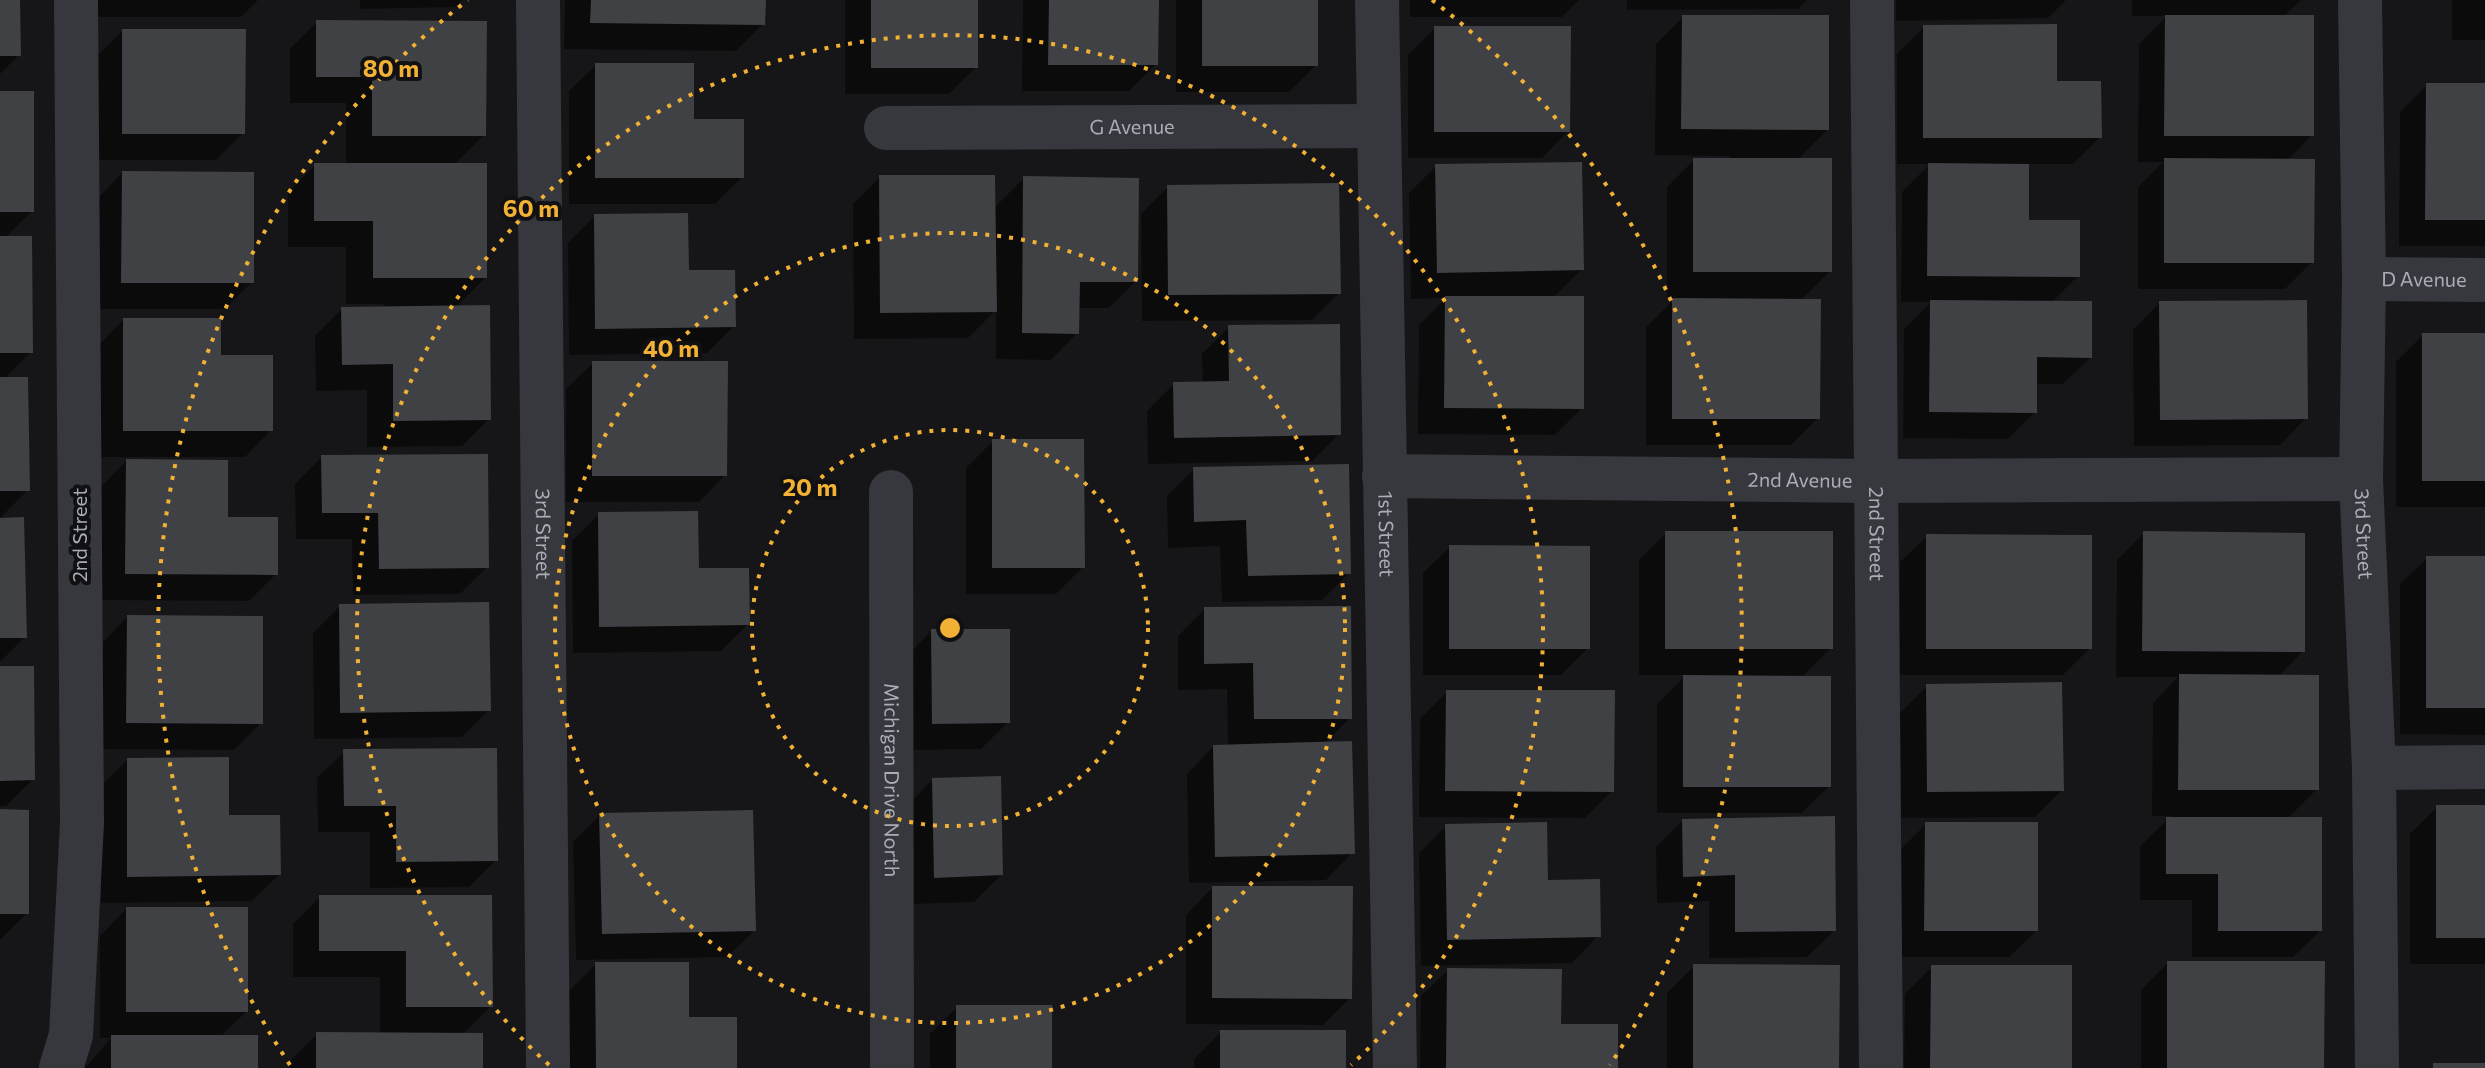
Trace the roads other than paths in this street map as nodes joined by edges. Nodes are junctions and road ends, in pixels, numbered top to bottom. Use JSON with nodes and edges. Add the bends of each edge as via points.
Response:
{"nodes":[{"id":1,"x":76,"y":0,"type":"edge"},
{"id":2,"x":538,"y":0,"type":"edge"},
{"id":3,"x":1377,"y":0,"type":"edge"},
{"id":4,"x":1872,"y":0,"type":"edge"},
{"id":5,"x":2360,"y":0,"type":"edge"},
{"id":6,"x":1379,"y":126,"type":"junction"},
{"id":7,"x":886,"y":128,"type":"dead end"},
{"id":8,"x":2364,"y":279,"type":"junction"},
{"id":9,"x":2485,"y":280,"type":"edge"},
{"id":10,"x":1384,"y":476,"type":"junction"},
{"id":11,"x":2361,"y":479,"type":"junction"},
{"id":12,"x":1878,"y":481,"type":"junction"},
{"id":13,"x":891,"y":492,"type":"dead end"},
{"id":14,"x":2485,"y":767,"type":"edge"},
{"id":15,"x":2374,"y":768,"type":"junction"},
{"id":16,"x":61,"y":1068,"type":"edge"},
{"id":17,"x":548,"y":1068,"type":"edge"},
{"id":18,"x":892,"y":1068,"type":"edge"},
{"id":19,"x":1395,"y":1068,"type":"edge"},
{"id":20,"x":1881,"y":1068,"type":"edge"},
{"id":21,"x":2377,"y":1068,"type":"edge"}],
"edges":[{"from":1,"to":16,"type":"street","name":"2nd Street","via":[[82,823],[71,1035]]},
{"from":2,"to":17,"type":"street","name":"3rd Street"},
{"from":3,"to":6,"type":"street","name":"1st Street"},
{"from":4,"to":12,"type":"street","name":"2nd Street"},
{"from":5,"to":8,"type":"street","name":"3rd Street"},
{"from":6,"to":7,"type":"street","name":"G Avenue"},
{"from":6,"to":10,"type":"street","name":"1st Street"},
{"from":8,"to":9,"type":"street","name":"D Avenue"},
{"from":8,"to":11,"type":"street","name":"3rd Street"},
{"from":10,"to":12,"type":"street","name":"2nd Avenue"},
{"from":10,"to":19,"type":"street","name":"1st Street"},
{"from":11,"to":12,"type":"street","name":"2nd Avenue"},
{"from":11,"to":15,"type":"street","name":"3rd Street"},
{"from":12,"to":20,"type":"street","name":"2nd Street"},
{"from":13,"to":18,"type":"street","name":"Michigan Drive North"},
{"from":14,"to":15,"type":"street"},
{"from":15,"to":21,"type":"street","name":"3rd Street"}]}
